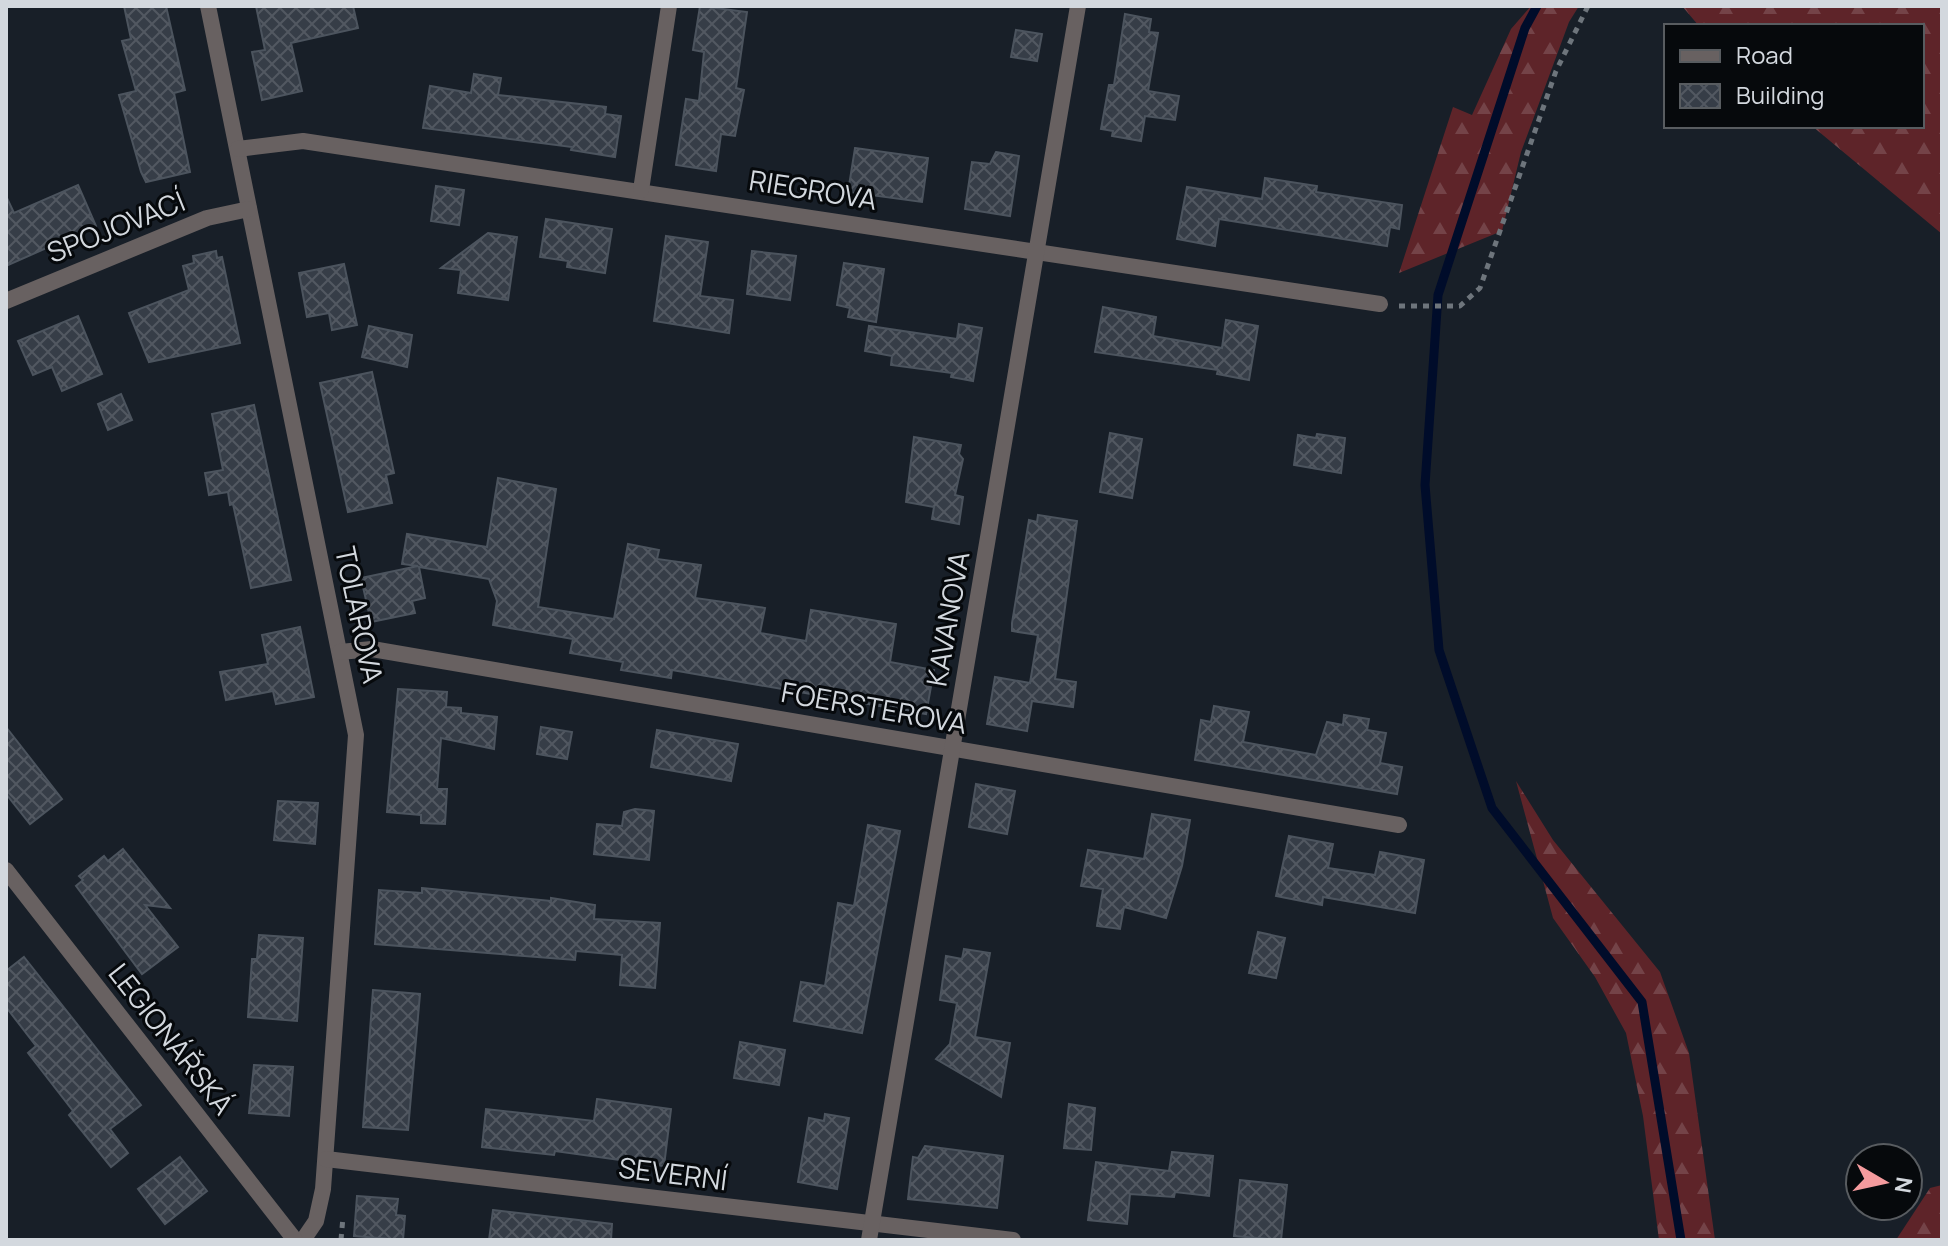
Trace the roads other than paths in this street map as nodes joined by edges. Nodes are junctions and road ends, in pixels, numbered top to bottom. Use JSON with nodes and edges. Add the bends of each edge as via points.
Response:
{"nodes":[{"id":1,"x":208,"y":6,"type":"edge"},
{"id":2,"x":669,"y":6,"type":"edge"},
{"id":3,"x":1078,"y":6,"type":"edge"},
{"id":4,"x":238,"y":149,"type":"junction"},
{"id":5,"x":641,"y":190,"type":"junction"},
{"id":6,"x":249,"y":209,"type":"junction"},
{"id":7,"x":1036,"y":251,"type":"junction"},
{"id":8,"x":6,"y":301,"type":"edge"},
{"id":9,"x":1380,"y":304,"type":"dead end"},
{"id":10,"x":340,"y":652,"type":"junction"},
{"id":11,"x":952,"y":748,"type":"junction"},
{"id":12,"x":1399,"y":825,"type":"dead end"},
{"id":13,"x":6,"y":870,"type":"edge"},
{"id":14,"x":326,"y":1159,"type":"junction"},
{"id":15,"x":870,"y":1232,"type":"edge"},
{"id":16,"x":295,"y":1240,"type":"edge"},
{"id":17,"x":303,"y":1240,"type":"edge"},
{"id":18,"x":1013,"y":1240,"type":"edge"}],
"edges":[{"from":1,"to":4,"type":"street","name":"TOLAROVA"},
{"from":2,"to":5,"type":"street"},
{"from":3,"to":7,"type":"street","name":"KAVANOVA"},
{"from":4,"to":5,"type":"street","name":"RIEGROVA","via":[[303,141]]},
{"from":4,"to":6,"type":"street","name":"TOLAROVA"},
{"from":5,"to":7,"type":"street","name":"RIEGROVA"},
{"from":6,"to":8,"type":"street","name":"SPOJOVACÍ","via":[[207,218]]},
{"from":6,"to":10,"type":"street","name":"TOLAROVA"},
{"from":7,"to":9,"type":"street","name":"RIEGROVA"},
{"from":7,"to":11,"type":"street","name":"KAVANOVA"},
{"from":10,"to":11,"type":"street","name":"FOERSTEROVA","via":[[372,649]]},
{"from":10,"to":14,"type":"street","name":"TOLAROVA","via":[[357,747]]},
{"from":11,"to":12,"type":"street","name":"FOERSTEROVA"},
{"from":11,"to":15,"type":"street","name":"KAVANOVA"},
{"from":13,"to":16,"type":"street","name":"LEGIONÁŘSKÁ"},
{"from":14,"to":15,"type":"street","name":"SEVERNÍ"},
{"from":14,"to":17,"type":"street","name":"TOLAROVA","via":[[316,1221]]},
{"from":15,"to":18,"type":"street","name":"SEVERNÍ"}]}
